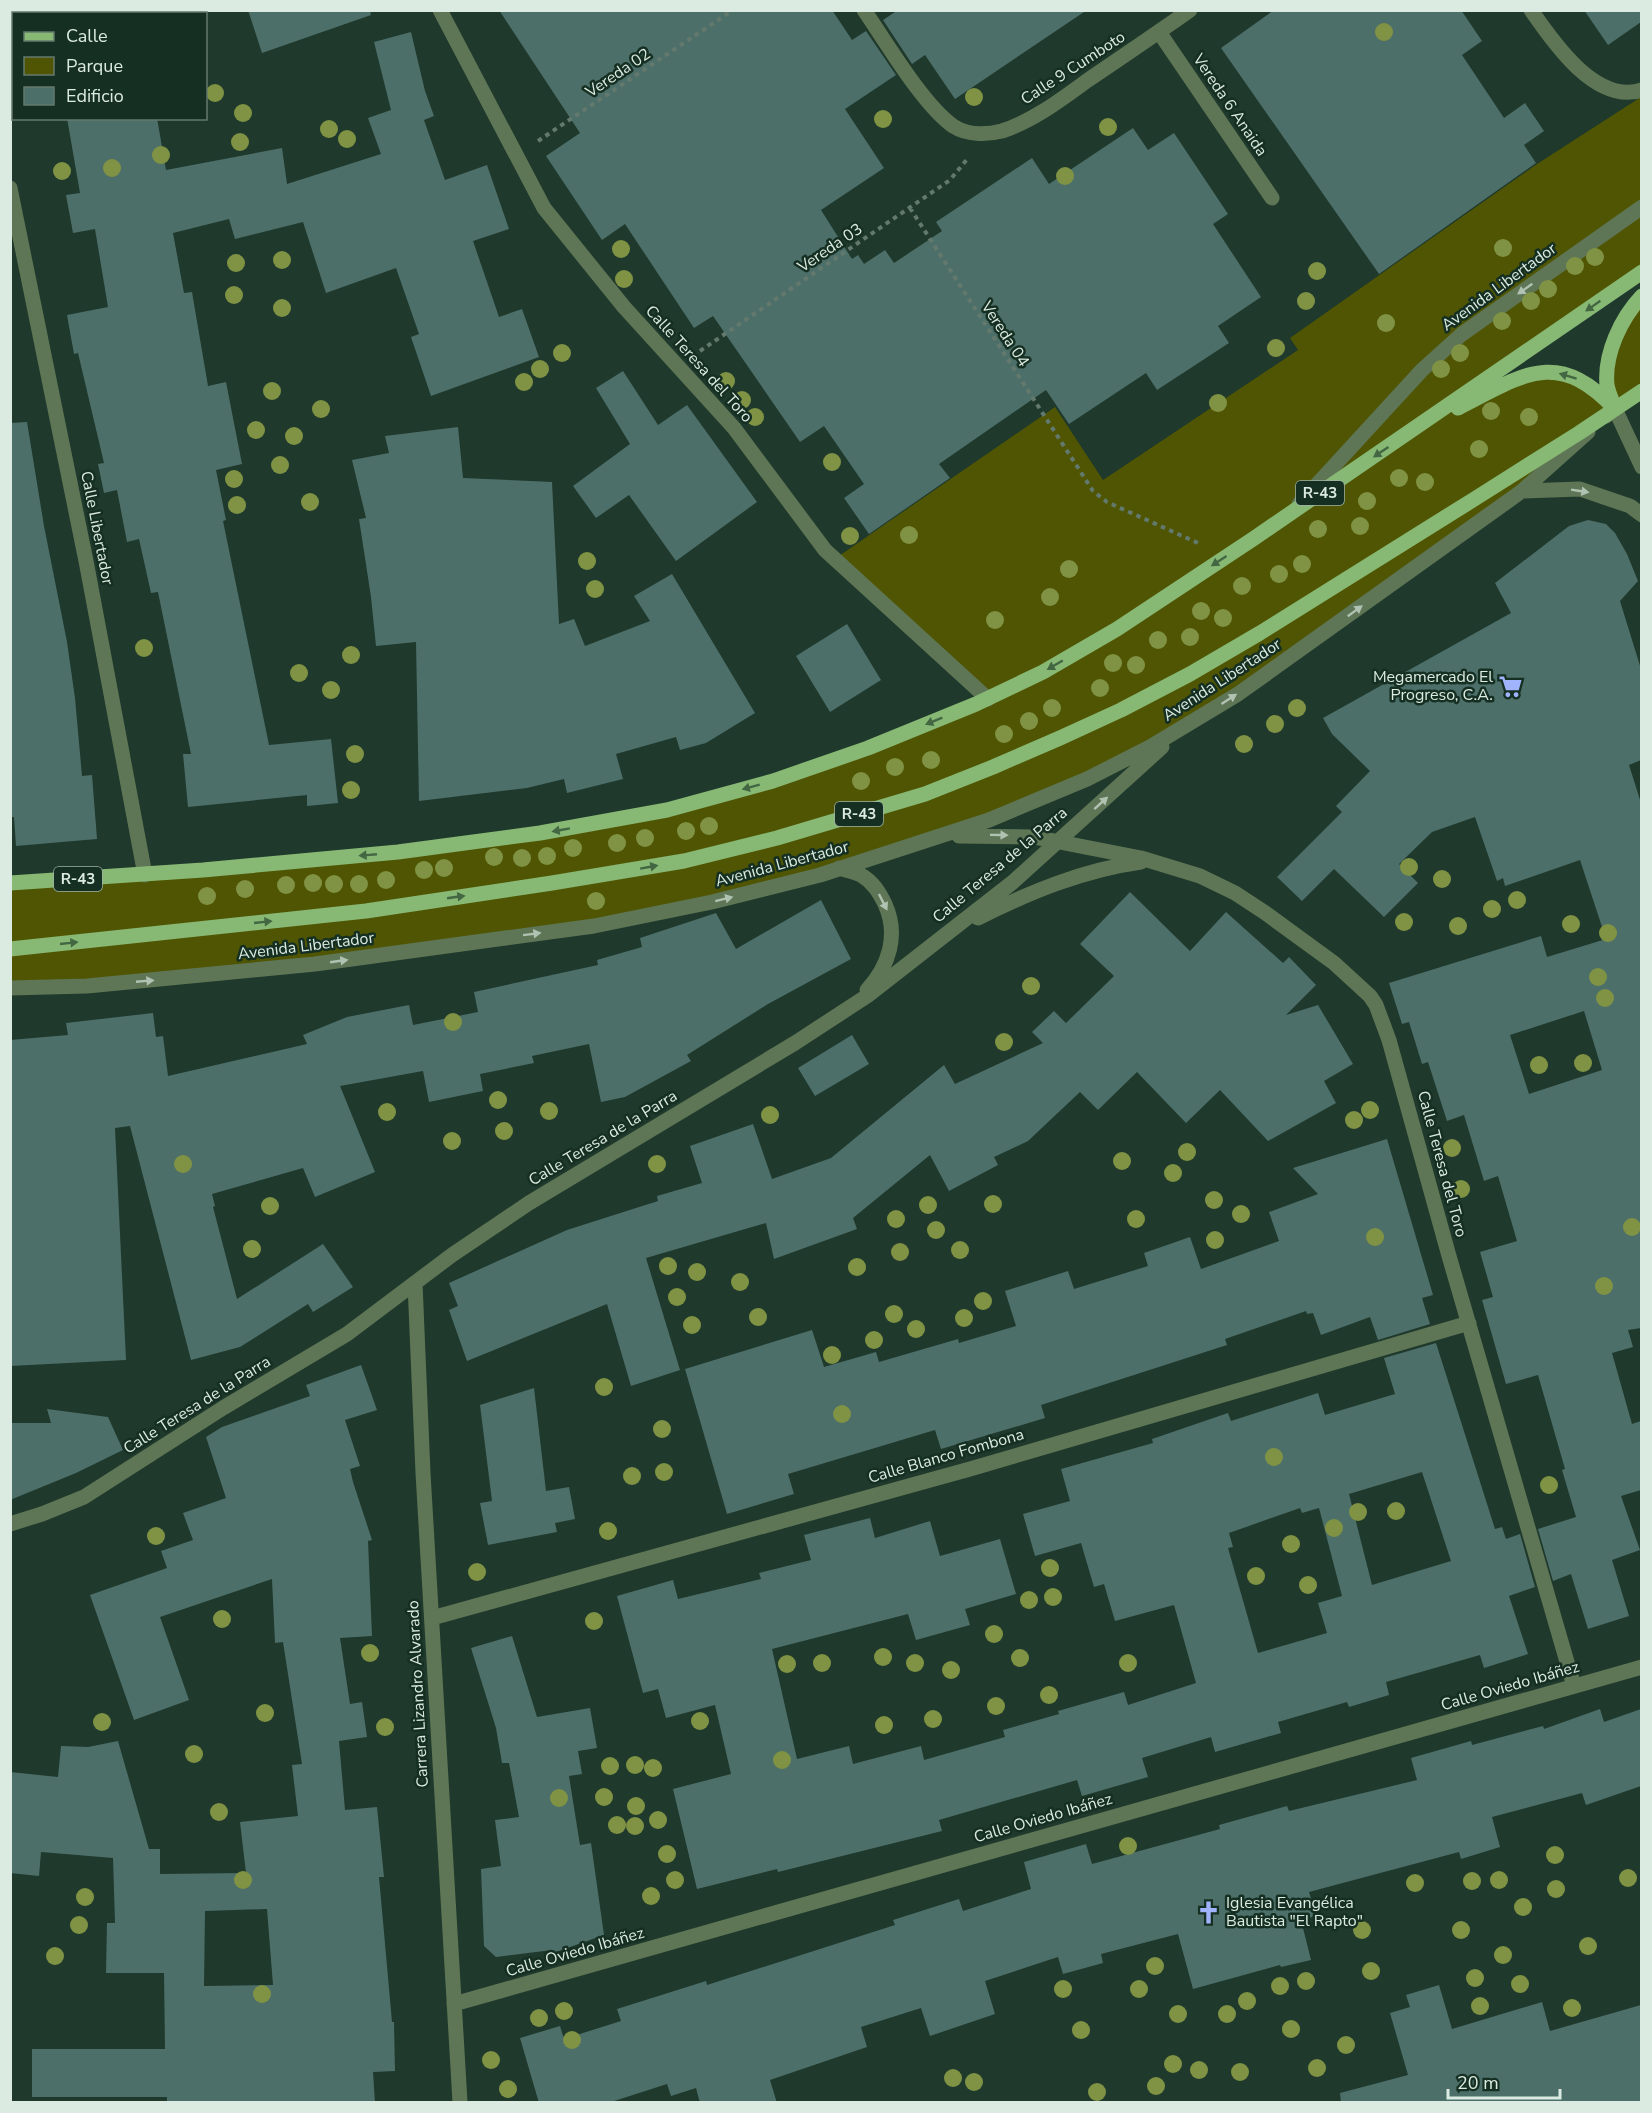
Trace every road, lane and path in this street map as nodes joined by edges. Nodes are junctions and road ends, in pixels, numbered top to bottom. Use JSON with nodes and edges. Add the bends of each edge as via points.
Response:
{"nodes":[{"id":1,"x":440,"y":10,"type":"edge"},
{"id":2,"x":733,"y":10,"type":"edge"},
{"id":3,"x":864,"y":10,"type":"edge"},
{"id":4,"x":1190,"y":10,"type":"edge"},
{"id":5,"x":1531,"y":10,"type":"edge"},
{"id":6,"x":1158,"y":32,"type":"junction"},
{"id":7,"x":1641,"y":90,"type":"edge"},
{"id":8,"x":974,"y":133,"type":"junction"},
{"id":9,"x":517,"y":155,"type":"junction"},
{"id":10,"x":10,"y":188,"type":"edge"},
{"id":11,"x":1272,"y":198,"type":"dead end"},
{"id":12,"x":1641,"y":207,"type":"edge"},
{"id":13,"x":910,"y":208,"type":"junction"},
{"id":14,"x":1641,"y":272,"type":"edge"},
{"id":15,"x":1641,"y":296,"type":"edge"},
{"id":16,"x":677,"y":367,"type":"junction"},
{"id":17,"x":1641,"y":391,"type":"edge"},
{"id":18,"x":1615,"y":409,"type":"junction"},
{"id":19,"x":1404,"y":436,"type":"junction"},
{"id":20,"x":1641,"y":467,"type":"edge"},
{"id":21,"x":1522,"y":490,"type":"junction"},
{"id":22,"x":1290,"y":514,"type":"junction"},
{"id":23,"x":1641,"y":515,"type":"edge"},
{"id":24,"x":1227,"y":556,"type":"junction"},
{"id":25,"x":988,"y":699,"type":"junction"},
{"id":26,"x":1180,"y":731,"type":"junction"},
{"id":27,"x":941,"y":837,"type":"junction"},
{"id":28,"x":1057,"y":842,"type":"junction"},
{"id":29,"x":1151,"y":861,"type":"junction"},
{"id":30,"x":839,"y":868,"type":"junction"},
{"id":31,"x":145,"y":875,"type":"junction"},
{"id":32,"x":10,"y":883,"type":"edge"},
{"id":33,"x":946,"y":935,"type":"junction"},
{"id":34,"x":10,"y":949,"type":"edge"},
{"id":35,"x":10,"y":988,"type":"edge"},
{"id":36,"x":855,"y":1004,"type":"junction"},
{"id":37,"x":415,"y":1283,"type":"junction"},
{"id":38,"x":1469,"y":1323,"type":"junction"},
{"id":39,"x":10,"y":1524,"type":"edge"},
{"id":40,"x":432,"y":1618,"type":"junction"},
{"id":41,"x":1641,"y":1667,"type":"edge"},
{"id":42,"x":1574,"y":1686,"type":"junction"},
{"id":43,"x":454,"y":2004,"type":"junction"},
{"id":44,"x":460,"y":2103,"type":"edge"}],
"edges":[{"from":1,"to":9,"type":"street","name":"Calle Teresa del Toro"},
{"from":2,"to":9,"type":"path","name":"Vereda 02"},
{"from":3,"to":8,"type":"street","via":[[932,104],[953,126]]},
{"from":4,"to":6,"type":"street","name":"Calle 9 Cumboto"},
{"from":5,"to":7,"type":"street","via":[[1579,70],[1616,91]]},
{"from":6,"to":8,"type":"street","name":"Calle 9 Cumboto","via":[[1021,123],[1001,131]]},
{"from":6,"to":11,"type":"street","name":"Vereda 6 Anaida"},
{"from":8,"to":13,"type":"path","name":"Vereda 03","via":[[964,165],[950,180]]},
{"from":9,"to":16,"type":"street","name":"Calle Teresa del Toro","via":[[544,208]]},
{"from":10,"to":31,"type":"street","name":"Calle Libertador"},
{"from":12,"to":22,"type":"street","name":"Avenida Libertador","one_way":true,"via":[[1462,334],[1422,370]]},
{"from":13,"to":16,"type":"path","name":"Vereda 03"},
{"from":13,"to":24,"type":"path","name":"Vereda 04","via":[[1093,491],[1107,502]]},
{"from":14,"to":19,"type":"main road","name":"Avenida Libertador","number":"R-43","one_way":true},
{"from":15,"to":18,"type":"main road","via":[[1617,335],[1609,363],[1607,386]]},
{"from":16,"to":25,"type":"street","name":"Calle Teresa del Toro","via":[[734,428],[825,550]]},
{"from":17,"to":18,"type":"main road","name":"Avenida Libertador","number":"R-43"},
{"from":18,"to":19,"type":"main road","number":"R-43","one_way":true,"via":[[1583,381],[1564,373],[1541,372],[1502,386]]},
{"from":18,"to":20,"type":"street"},
{"from":18,"to":21,"type":"street","name":"Avenida Libertador","number":"R-43"},
{"from":34,"to":18,"type":"main road","name":"Avenida Libertador","number":"R-43","one_way":true,"via":[[366,911],[673,863],[777,838],[925,794],[1060,738],[1190,674]]},
{"from":19,"to":22,"type":"main road","name":"Avenida Libertador","number":"R-43","one_way":true},
{"from":21,"to":23,"type":"street","one_way":true,"via":[[1580,489],[1630,506]]},
{"from":26,"to":21,"type":"street","name":"Avenida Libertador","number":"R-43","one_way":true,"via":[[1308,645]]},
{"from":22,"to":24,"type":"main road","name":"Avenida Libertador","number":"R-43"},
{"from":24,"to":25,"type":"main road","name":"Avenida Libertador","number":"R-43","one_way":true,"via":[[1117,628]]},
{"from":25,"to":31,"type":"main road","name":"Avenida Libertador","number":"R-43","one_way":true,"via":[[773,782],[667,810],[540,834],[398,852]]},
{"from":26,"to":27,"type":"street","name":"Avenida Libertador","number":"R-43","via":[[1087,779]]},
{"from":28,"to":26,"type":"street","name":"Calle Teresa de la Parra","number":"R-43","one_way":true},
{"from":27,"to":28,"type":"street","name":"Calle Teresa del Toro","one_way":true,"via":[[1008,835]]},
{"from":27,"to":30,"type":"street","name":"Avenida Libertador","number":"R-43"},
{"from":28,"to":29,"type":"street","name":"Calle Teresa del Toro"},
{"from":28,"to":33,"type":"street","name":"Calle Teresa de la Parra"},
{"from":29,"to":33,"type":"street","via":[[1072,877]]},
{"from":29,"to":38,"type":"street","name":"Calle Teresa del Toro","via":[[1200,876],[1235,893],[1334,963],[1370,996],[1389,1041]]},
{"from":35,"to":30,"type":"street","name":"Avenida Libertador","number":"R-43","one_way":true,"via":[[87,986],[304,966],[594,926],[712,902]]},
{"from":30,"to":36,"type":"street","one_way":true,"via":[[860,874],[872,883],[890,915],[890,953],[871,987]]},
{"from":31,"to":32,"type":"main road","name":"Avenida Libertador","number":"R-43"},
{"from":33,"to":36,"type":"street","name":"Calle Teresa de la Parra"},
{"from":36,"to":37,"type":"street","name":"Calle Teresa de la Parra","via":[[529,1203]]},
{"from":37,"to":39,"type":"street","name":"Calle Teresa de la Parra","via":[[347,1334],[84,1497]]},
{"from":37,"to":40,"type":"street","name":"Carrera Lizandro Alvarado"},
{"from":38,"to":40,"type":"street","name":"Calle Blanco Fombona","via":[[970,1469]]},
{"from":38,"to":42,"type":"street","name":"Calle Teresa del Toro"},
{"from":40,"to":43,"type":"street","name":"Carrera Lizandro Alvarado"},
{"from":41,"to":42,"type":"street","name":"Calle Oviedo Ibáñez"},
{"from":42,"to":43,"type":"street","name":"Calle Oviedo Ibáñez"},
{"from":43,"to":44,"type":"street","name":"Carrera Lizandro Alvarado"}]}
